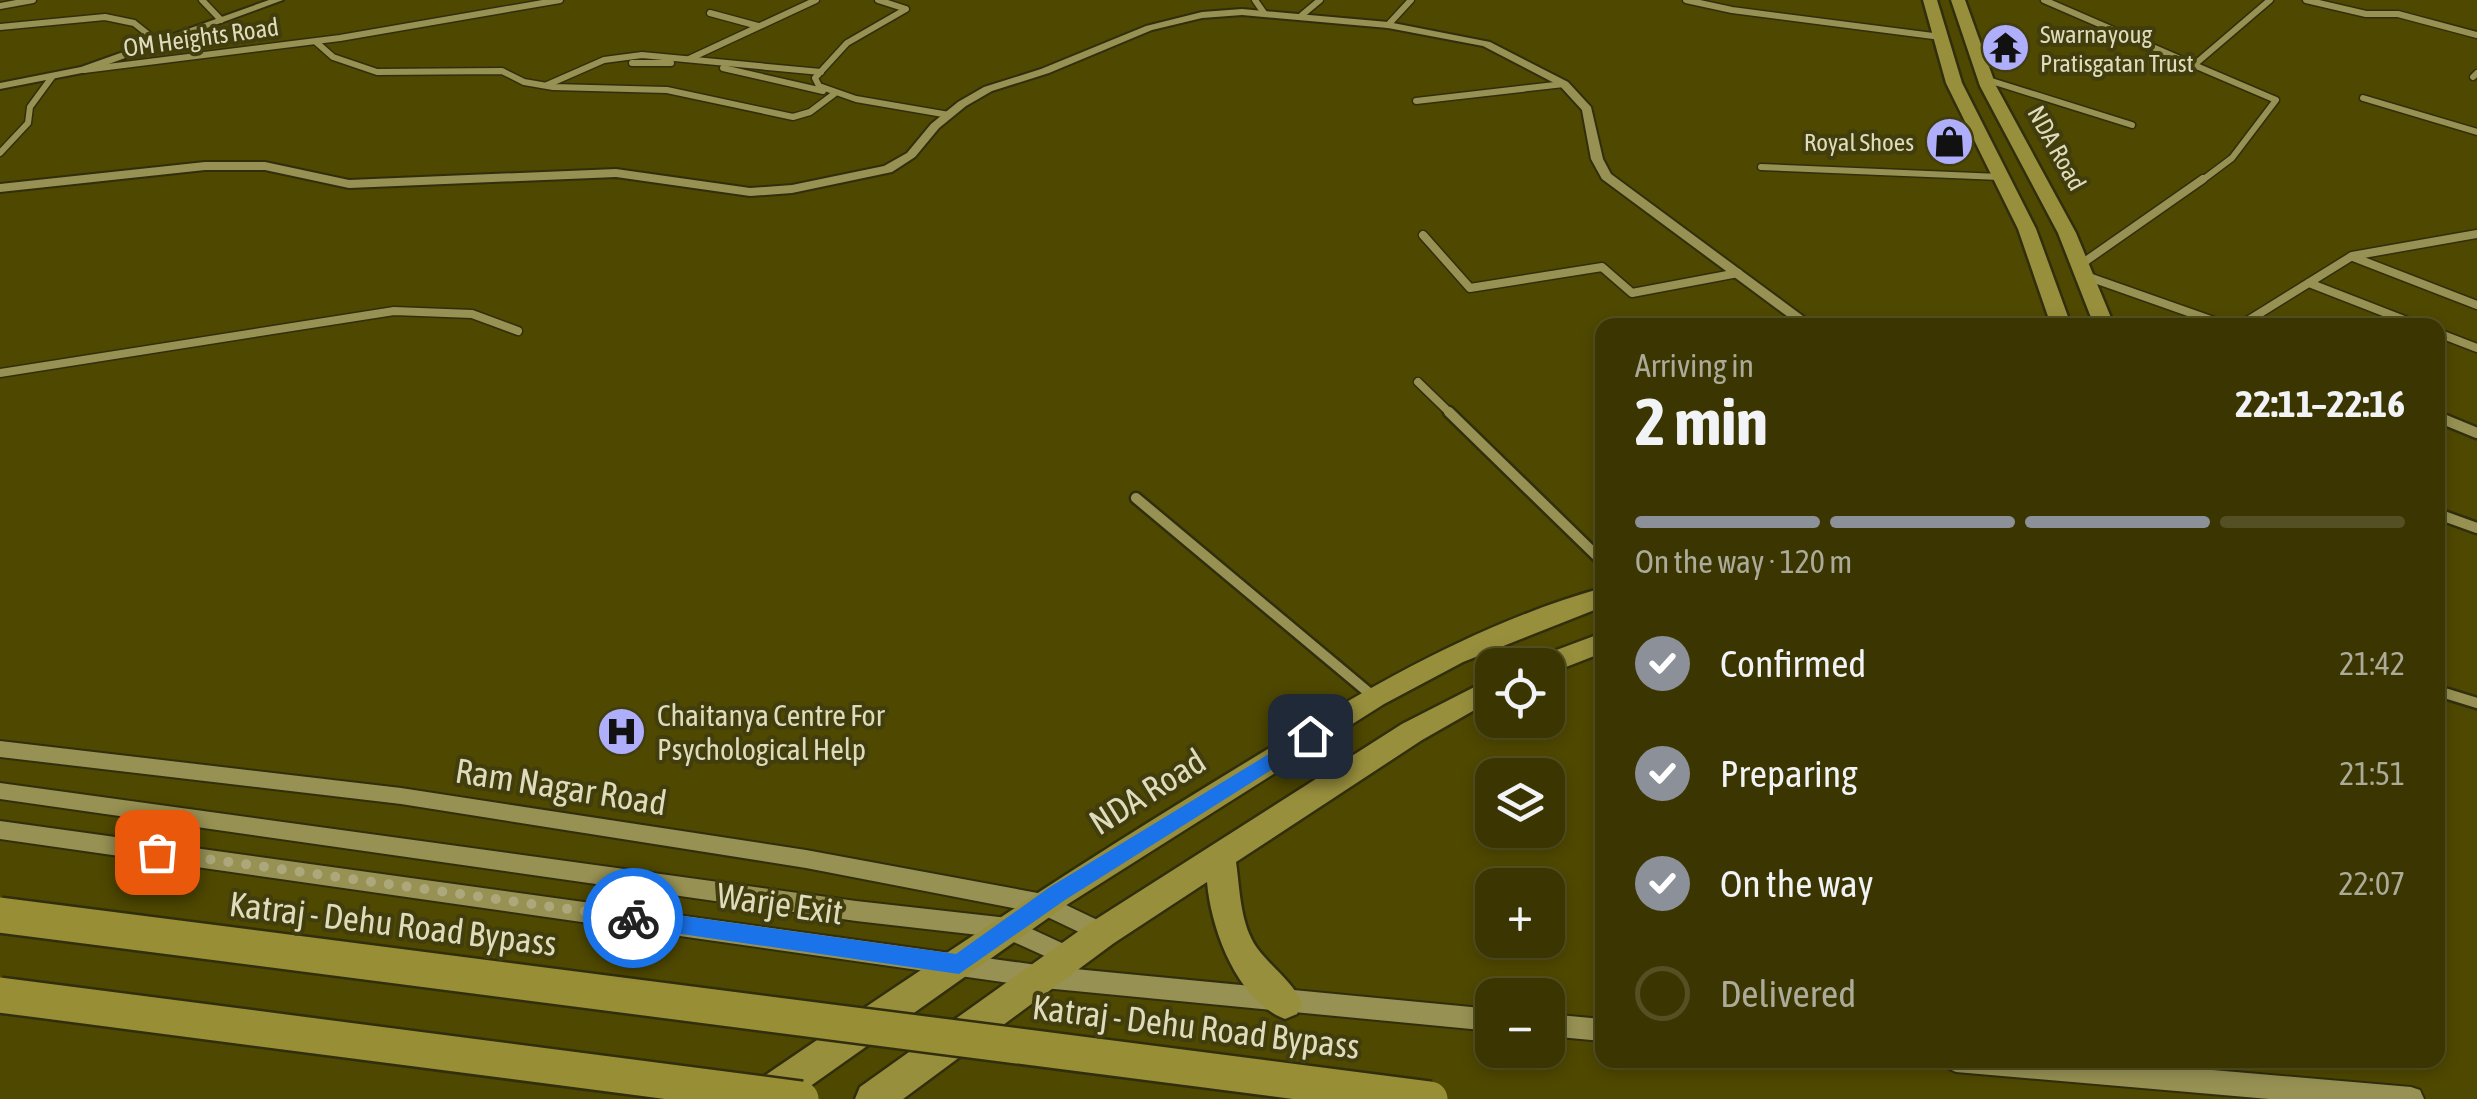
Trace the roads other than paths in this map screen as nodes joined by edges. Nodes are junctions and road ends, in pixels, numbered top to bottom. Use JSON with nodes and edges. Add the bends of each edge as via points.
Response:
{"nodes":[{"id":1,"x":27,"y":0,"type":"edge"},
{"id":2,"x":202,"y":0,"type":"edge"},
{"id":3,"x":278,"y":0,"type":"edge"},
{"id":4,"x":560,"y":0,"type":"edge"},
{"id":5,"x":816,"y":0,"type":"edge"},
{"id":6,"x":878,"y":0,"type":"edge"},
{"id":7,"x":1255,"y":0,"type":"edge"},
{"id":8,"x":1320,"y":0,"type":"edge"},
{"id":9,"x":1411,"y":0,"type":"edge"},
{"id":10,"x":1686,"y":0,"type":"edge"},
{"id":11,"x":1930,"y":0,"type":"edge"},
{"id":12,"x":1958,"y":0,"type":"edge"},
{"id":13,"x":2044,"y":0,"type":"edge"},
{"id":14,"x":2270,"y":0,"type":"edge"},
{"id":15,"x":2306,"y":0,"type":"edge"},
{"id":16,"x":0,"y":6,"type":"edge"},
{"id":17,"x":710,"y":13,"type":"dead end"},
{"id":18,"x":1264,"y":13,"type":"junction"},
{"id":19,"x":1302,"y":14,"type":"junction"},
{"id":20,"x":221,"y":20,"type":"junction"},
{"id":21,"x":1388,"y":25,"type":"junction"},
{"id":22,"x":0,"y":27,"type":"edge"},
{"id":23,"x":759,"y":27,"type":"junction"},
{"id":24,"x":2477,"y":34,"type":"edge"},
{"id":25,"x":1941,"y":37,"type":"junction"},
{"id":26,"x":316,"y":42,"type":"junction"},
{"id":27,"x":159,"y":43,"type":"junction"},
{"id":28,"x":688,"y":60,"type":"junction"},
{"id":29,"x":632,"y":64,"type":"dead end"},
{"id":30,"x":2194,"y":64,"type":"junction"},
{"id":31,"x":83,"y":70,"type":"junction"},
{"id":32,"x":820,"y":72,"type":"junction"},
{"id":33,"x":52,"y":77,"type":"junction"},
{"id":34,"x":1985,"y":79,"type":"junction"},
{"id":35,"x":1564,"y":84,"type":"junction"},
{"id":36,"x":0,"y":86,"type":"edge"},
{"id":37,"x":546,"y":86,"type":"junction"},
{"id":38,"x":834,"y":94,"type":"junction"},
{"id":39,"x":2363,"y":98,"type":"dead end"},
{"id":40,"x":1416,"y":102,"type":"dead end"},
{"id":41,"x":949,"y":115,"type":"junction"},
{"id":42,"x":2132,"y":125,"type":"dead end"},
{"id":43,"x":2477,"y":132,"type":"edge"},
{"id":44,"x":0,"y":153,"type":"edge"},
{"id":45,"x":1760,"y":168,"type":"dead end"},
{"id":46,"x":2000,"y":177,"type":"junction"},
{"id":47,"x":0,"y":188,"type":"edge"},
{"id":48,"x":2477,"y":234,"type":"edge"},
{"id":49,"x":1422,"y":235,"type":"dead end"},
{"id":50,"x":2352,"y":256,"type":"junction"},
{"id":51,"x":2040,"y":267,"type":"junction"},
{"id":52,"x":2082,"y":270,"type":"junction"},
{"id":53,"x":1738,"y":273,"type":"junction"},
{"id":54,"x":2308,"y":283,"type":"junction"},
{"id":55,"x":2477,"y":305,"type":"edge"},
{"id":56,"x":1799,"y":318,"type":"edge"},
{"id":57,"x":2058,"y":318,"type":"edge"},
{"id":58,"x":2101,"y":318,"type":"edge"},
{"id":59,"x":2206,"y":318,"type":"edge"},
{"id":60,"x":2252,"y":318,"type":"edge"},
{"id":61,"x":2399,"y":318,"type":"edge"},
{"id":62,"x":518,"y":331,"type":"dead end"},
{"id":63,"x":2445,"y":336,"type":"edge"},
{"id":64,"x":2477,"y":348,"type":"edge"},
{"id":65,"x":0,"y":374,"type":"edge"},
{"id":66,"x":1418,"y":382,"type":"dead end"},
{"id":67,"x":2445,"y":419,"type":"edge"},
{"id":68,"x":2477,"y":433,"type":"edge"},
{"id":69,"x":1136,"y":498,"type":"dead end"},
{"id":70,"x":2445,"y":514,"type":"edge"},
{"id":71,"x":2477,"y":528,"type":"edge"},
{"id":72,"x":1595,"y":555,"type":"edge"},
{"id":73,"x":1595,"y":600,"type":"edge"},
{"id":74,"x":1595,"y":646,"type":"edge"},
{"id":75,"x":1565,"y":658,"type":"edge"},
{"id":76,"x":2445,"y":693,"type":"edge"},
{"id":77,"x":1374,"y":697,"type":"junction"},
{"id":78,"x":1475,"y":697,"type":"edge"},
{"id":79,"x":2477,"y":703,"type":"edge"},
{"id":80,"x":0,"y":749,"type":"edge"},
{"id":81,"x":0,"y":791,"type":"edge"},
{"id":82,"x":0,"y":830,"type":"edge"},
{"id":83,"x":1220,"y":857,"type":"junction"},
{"id":84,"x":1043,"y":904,"type":"junction"},
{"id":85,"x":0,"y":915,"type":"edge"},
{"id":86,"x":1008,"y":928,"type":"junction"},
{"id":87,"x":1102,"y":933,"type":"junction"},
{"id":88,"x":959,"y":964,"type":"junction"},
{"id":89,"x":1057,"y":967,"type":"junction"},
{"id":90,"x":0,"y":996,"type":"edge"},
{"id":91,"x":1285,"y":1003,"type":"junction"},
{"id":92,"x":1475,"y":1019,"type":"edge"},
{"id":93,"x":1565,"y":1027,"type":"edge"},
{"id":94,"x":1595,"y":1029,"type":"edge"},
{"id":95,"x":2049,"y":1068,"type":"edge"},
{"id":96,"x":761,"y":1099,"type":"edge"},
{"id":97,"x":801,"y":1099,"type":"edge"},
{"id":98,"x":873,"y":1099,"type":"edge"},
{"id":99,"x":1430,"y":1099,"type":"edge"},
{"id":100,"x":2411,"y":1099,"type":"edge"}],
"edges":[{"from":1,"to":16,"type":"street"},
{"from":2,"to":20,"type":"street"},
{"from":3,"to":20,"type":"street"},
{"from":4,"to":26,"type":"street","name":"OM Heights Road"},
{"from":5,"to":23,"type":"street"},
{"from":6,"to":32,"type":"street","via":[[906,9],[847,43]]},
{"from":7,"to":18,"type":"street"},
{"from":8,"to":19,"type":"street"},
{"from":9,"to":21,"type":"street"},
{"from":10,"to":25,"type":"street"},
{"from":11,"to":25,"type":"main road"},
{"from":12,"to":34,"type":"main road","name":"NDA Road"},
{"from":13,"to":30,"type":"street"},
{"from":14,"to":30,"type":"street"},
{"from":15,"to":24,"type":"street"},
{"from":17,"to":23,"type":"street"},
{"from":18,"to":19,"type":"street"},
{"from":18,"to":41,"type":"street","via":[[1202,15],[1149,28],[988,89]]},
{"from":19,"to":21,"type":"street"},
{"from":20,"to":27,"type":"street"},
{"from":21,"to":35,"type":"street","via":[[1486,44]]},
{"from":22,"to":27,"type":"street","via":[[113,20],[135,24]]},
{"from":23,"to":28,"type":"street"},
{"from":25,"to":46,"type":"main road","via":[[1954,83]]},
{"from":26,"to":31,"type":"street","name":"OM Heights Road"},
{"from":26,"to":37,"type":"street","via":[[333,57],[377,72],[502,71]]},
{"from":27,"to":31,"type":"street"},
{"from":28,"to":32,"type":"street"},
{"from":28,"to":37,"type":"street","via":[[621,56]]},
{"from":29,"to":38,"type":"street","via":[[701,63]]},
{"from":30,"to":52,"type":"street","via":[[2276,100],[2232,158]]},
{"from":31,"to":33,"type":"street"},
{"from":32,"to":38,"type":"street","via":[[819,86]]},
{"from":33,"to":36,"type":"street"},
{"from":33,"to":44,"type":"street","via":[[30,107],[28,122]]},
{"from":34,"to":42,"type":"street"},
{"from":34,"to":52,"type":"main road","name":"NDA Road"},
{"from":35,"to":40,"type":"street"},
{"from":35,"to":53,"type":"street","via":[[1587,109],[1606,176]]},
{"from":37,"to":38,"type":"street","via":[[668,90],[793,117]]},
{"from":38,"to":41,"type":"street"},
{"from":39,"to":43,"type":"street"},
{"from":41,"to":47,"type":"street","via":[[888,169],[750,192],[616,173],[349,184],[264,166],[153,169]]},
{"from":45,"to":46,"type":"street"},
{"from":46,"to":51,"type":"main road"},
{"from":48,"to":50,"type":"street"},
{"from":49,"to":53,"type":"street","via":[[1470,288],[1602,267],[1632,293]]},
{"from":50,"to":54,"type":"street"},
{"from":50,"to":55,"type":"street"},
{"from":51,"to":52,"type":"main road"},
{"from":51,"to":57,"type":"main road"},
{"from":52,"to":58,"type":"main road","name":"NDA Road"},
{"from":52,"to":59,"type":"street"},
{"from":53,"to":56,"type":"street"},
{"from":54,"to":60,"type":"street"},
{"from":54,"to":61,"type":"street"},
{"from":62,"to":65,"type":"street","via":[[479,315],[364,313]]},
{"from":63,"to":64,"type":"street"},
{"from":66,"to":72,"type":"street"},
{"from":67,"to":68,"type":"street"},
{"from":69,"to":77,"type":"street"},
{"from":70,"to":71,"type":"street"},
{"from":73,"to":77,"type":"main road","name":"NDA Road","via":[[1453,655]]},
{"from":74,"to":75,"type":"main road"},
{"from":76,"to":79,"type":"street"},
{"from":77,"to":84,"type":"main road","name":"NDA Road"},
{"from":78,"to":83,"type":"main road"},
{"from":80,"to":84,"type":"street","name":"Ram Nagar Road","via":[[420,799]]},
{"from":81,"to":86,"type":"street"},
{"from":82,"to":88,"type":"street","name":"Warje Exit"},
{"from":83,"to":87,"type":"main road"},
{"from":83,"to":91,"type":"main road","via":[[1226,912],[1241,954]]},
{"from":84,"to":86,"type":"main road","name":"NDA Road"},
{"from":84,"to":87,"type":"street","name":"Ram Nagar Road"},
{"from":85,"to":99,"type":"highway","name":"Katraj - Dehu Road Bypass","bridge":true},
{"from":86,"to":88,"type":"main road","name":"NDA Road"},
{"from":86,"to":89,"type":"street"},
{"from":87,"to":89,"type":"main road"},
{"from":88,"to":89,"type":"street","name":"Warje Exit"},
{"from":88,"to":96,"type":"main road","name":"NDA Road"},
{"from":89,"to":91,"type":"street","name":"Warje Exit"},
{"from":89,"to":98,"type":"main road"},
{"from":90,"to":97,"type":"highway","bridge":true},
{"from":91,"to":92,"type":"street","name":"Warje Exit"},
{"from":93,"to":94,"type":"street"},
{"from":95,"to":100,"type":"street"}]}
